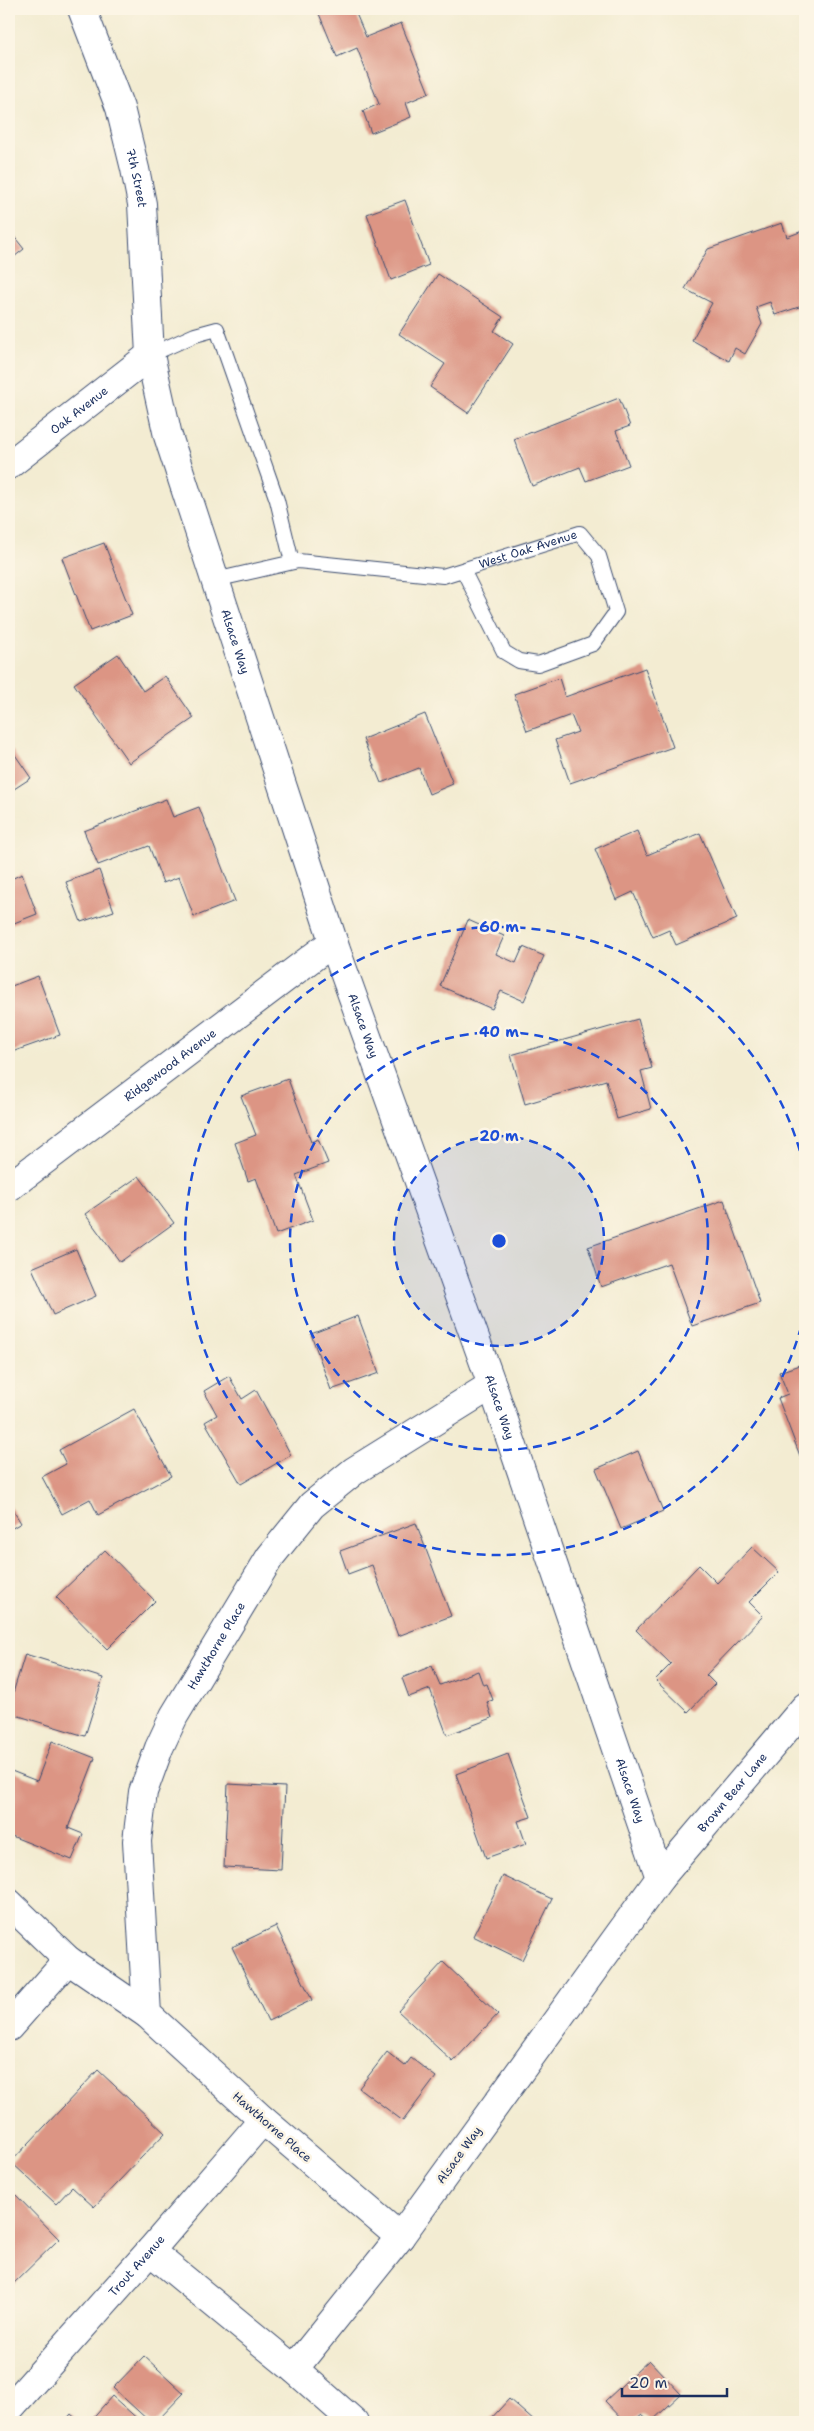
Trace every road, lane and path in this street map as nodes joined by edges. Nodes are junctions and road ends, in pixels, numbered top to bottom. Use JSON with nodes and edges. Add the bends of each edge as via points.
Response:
{"nodes":[{"id":1,"x":82,"y":9,"type":"edge"},
{"id":2,"x":150,"y":355,"type":"junction"},
{"id":3,"x":9,"y":465,"type":"edge"},
{"id":4,"x":292,"y":562,"type":"junction"},
{"id":5,"x":463,"y":570,"type":"junction"},
{"id":6,"x":215,"y":580,"type":"junction"},
{"id":7,"x":333,"y":942,"type":"junction"},
{"id":8,"x":9,"y":1187,"type":"edge"},
{"id":9,"x":492,"y":1385,"type":"junction"},
{"id":10,"x":805,"y":1707,"type":"edge"},
{"id":11,"x":660,"y":1878,"type":"junction"},
{"id":12,"x":9,"y":1904,"type":"edge"},
{"id":13,"x":68,"y":1960,"type":"junction"},
{"id":14,"x":147,"y":2014,"type":"junction"},
{"id":15,"x":9,"y":2027,"type":"edge"},
{"id":16,"x":263,"y":2120,"type":"junction"},
{"id":17,"x":400,"y":2237,"type":"junction"},
{"id":18,"x":150,"y":2251,"type":"junction"},
{"id":19,"x":294,"y":2369,"type":"junction"},
{"id":20,"x":9,"y":2409,"type":"edge"},
{"id":21,"x":354,"y":2422,"type":"edge"}],
"edges":[{"from":1,"to":2,"type":"street","name":"7th Street","via":[[120,108],[142,204]]},
{"from":2,"to":3,"type":"street","name":"Oak Avenue"},
{"from":2,"to":4,"type":"lane","via":[[217,329],[277,500]]},
{"from":2,"to":6,"type":"street","name":"Alsace Way","via":[[168,436]]},
{"from":4,"to":5,"type":"lane","name":"West Oak Avenue","via":[[443,576]]},
{"from":4,"to":6,"type":"lane","name":"West Oak Avenue"},
{"from":5,"to":5,"type":"lane","name":"West Oak Avenue","via":[[580,533],[599,556],[616,612],[593,644],[538,664],[519,661],[504,652]]},
{"from":6,"to":7,"type":"street","name":"Alsace Way"},
{"from":7,"to":8,"type":"street","name":"Ridgewood Avenue"},
{"from":7,"to":9,"type":"street","name":"Alsace Way"},
{"from":9,"to":11,"type":"street","name":"Alsace Way"},
{"from":9,"to":14,"type":"street","name":"Hawthorne Place","via":[[354,1471],[312,1505],[270,1557],[174,1716],[143,1792],[137,1841]]},
{"from":10,"to":11,"type":"street","name":"Brown Bear Lane"},
{"from":11,"to":17,"type":"street","name":"Alsace Way"},
{"from":12,"to":13,"type":"street","name":"Hawthorne Place"},
{"from":13,"to":14,"type":"street","name":"Hawthorne Place"},
{"from":13,"to":15,"type":"street"},
{"from":14,"to":16,"type":"street","name":"Hawthorne Place"},
{"from":16,"to":17,"type":"street","name":"Hawthorne Place"},
{"from":16,"to":18,"type":"street","name":"Trout Avenue"},
{"from":17,"to":19,"type":"street","name":"Alsace Way"},
{"from":18,"to":19,"type":"street"},
{"from":18,"to":20,"type":"street","name":"Trout Avenue"},
{"from":19,"to":21,"type":"street"}]}
